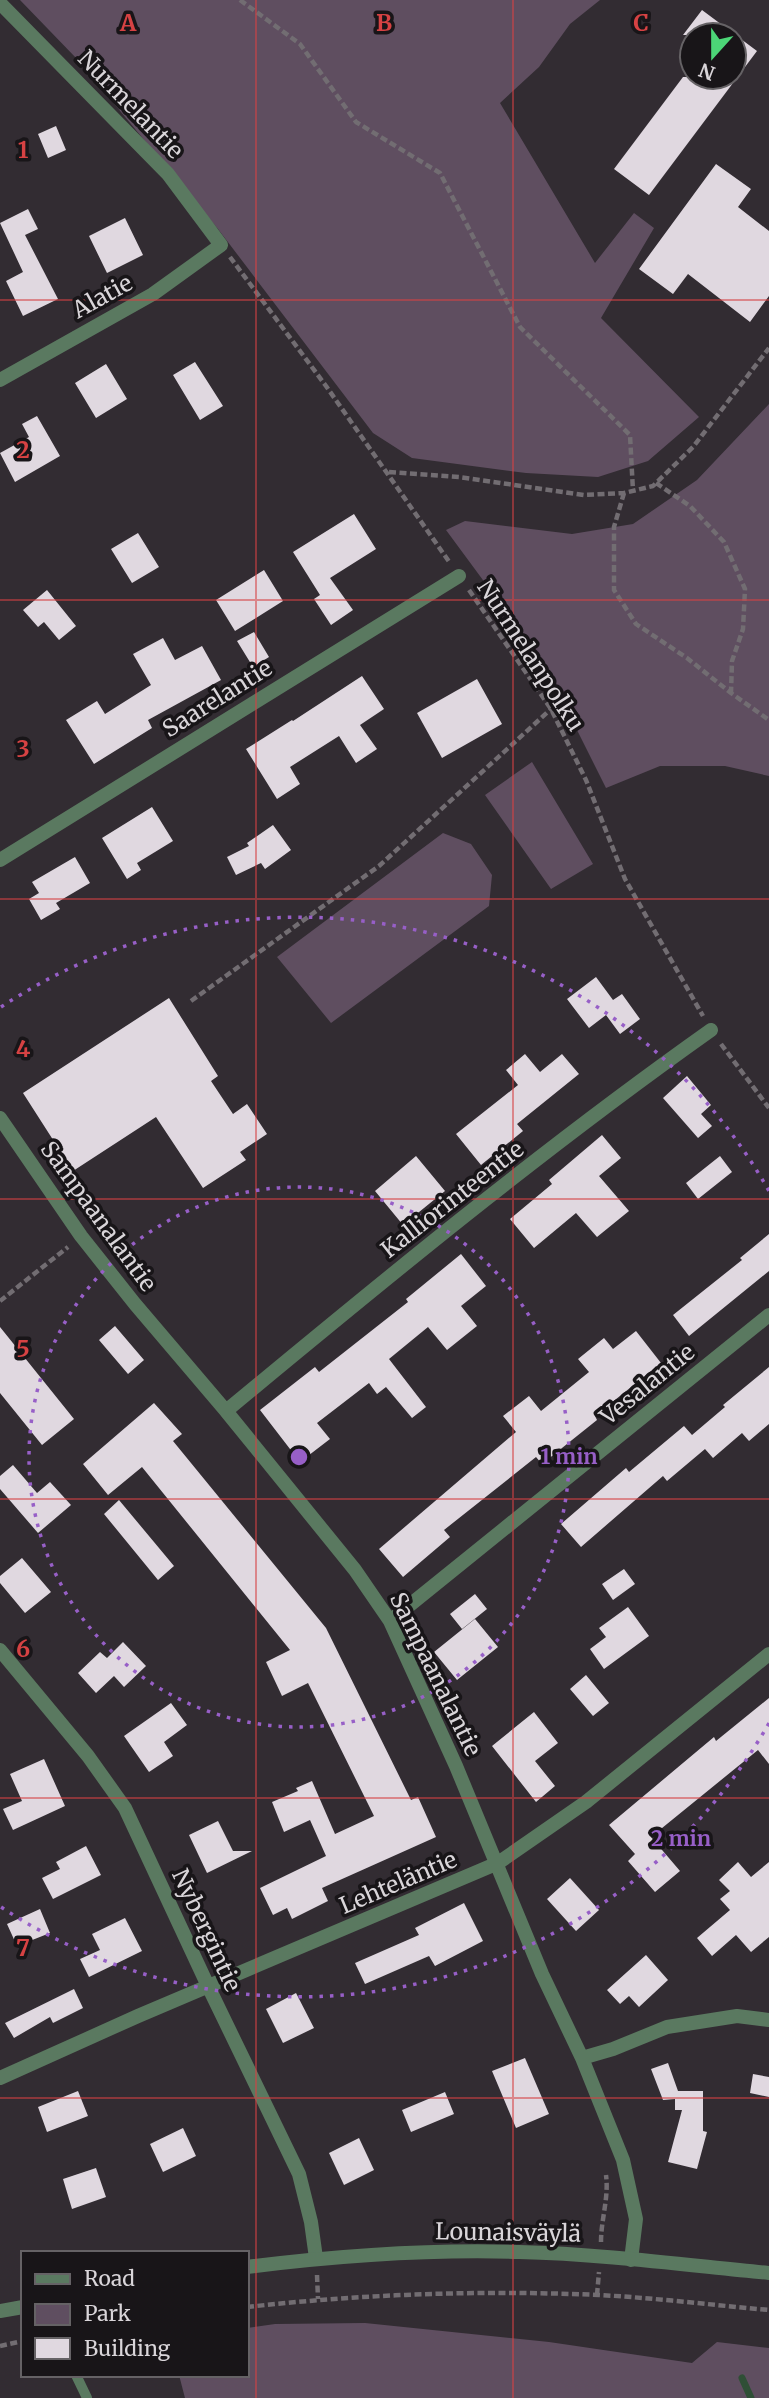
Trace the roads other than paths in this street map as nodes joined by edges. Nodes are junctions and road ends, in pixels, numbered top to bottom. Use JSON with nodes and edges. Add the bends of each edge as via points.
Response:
{"nodes":[{"id":1,"x":0,"y":3,"type":"edge"},
{"id":2,"x":221,"y":245,"type":"joint"},
{"id":3,"x":0,"y":380,"type":"edge"},
{"id":4,"x":459,"y":576,"type":"road end"},
{"id":5,"x":0,"y":860,"type":"edge"},
{"id":6,"x":711,"y":1030,"type":"road end"},
{"id":7,"x":0,"y":1118,"type":"edge"},
{"id":8,"x":769,"y":1315,"type":"edge"},
{"id":9,"x":226,"y":1410,"type":"junction"},
{"id":10,"x":390,"y":1621,"type":"junction"},
{"id":11,"x":0,"y":1650,"type":"edge"},
{"id":12,"x":769,"y":1654,"type":"edge"},
{"id":13,"x":498,"y":1863,"type":"junction"},
{"id":14,"x":208,"y":1986,"type":"junction"},
{"id":15,"x":769,"y":2020,"type":"edge"},
{"id":16,"x":582,"y":2058,"type":"junction"},
{"id":17,"x":0,"y":2078,"type":"edge"},
{"id":18,"x":316,"y":2258,"type":"junction"},
{"id":19,"x":631,"y":2260,"type":"junction"},
{"id":20,"x":248,"y":2267,"type":"edge"},
{"id":21,"x":769,"y":2273,"type":"edge"},
{"id":22,"x":21,"y":2307,"type":"edge"},
{"id":23,"x":0,"y":2311,"type":"edge"},
{"id":24,"x":77,"y":2377,"type":"edge"},
{"id":25,"x":87,"y":2398,"type":"edge"}],
"edges":[{"from":1,"to":2,"type":"street","name":"Nurmelantie","via":[[168,174]]},
{"from":2,"to":3,"type":"street","name":"Alatie","via":[[153,294]]},
{"from":4,"to":5,"type":"street","name":"Saarelantie"},
{"from":6,"to":9,"type":"street","name":"Kalliorinteentie","via":[[599,1112]]},
{"from":7,"to":9,"type":"street","name":"Sampaanalantie","via":[[81,1236]]},
{"from":8,"to":10,"type":"street","name":"Vesalantie"},
{"from":9,"to":10,"type":"street","name":"Sampaanalantie","via":[[355,1570]]},
{"from":10,"to":13,"type":"street","name":"Sampaanalantie"},
{"from":11,"to":14,"type":"street","name":"Nybergintie","via":[[125,1808]]},
{"from":12,"to":13,"type":"street","name":"Lehteläntie","via":[[586,1802]]},
{"from":13,"to":14,"type":"street","name":"Lehteläntie"},
{"from":13,"to":16,"type":"street","name":"Sampaanalantie","via":[[542,1974]]},
{"from":14,"to":17,"type":"street","name":"Lehteläntie"},
{"from":14,"to":18,"type":"street","name":"Nybergintie","via":[[299,2174]]},
{"from":15,"to":16,"type":"street","via":[[737,2016],[667,2027]]},
{"from":16,"to":19,"type":"street","name":"Sampaanalantie","via":[[623,2160],[636,2219]]},
{"from":18,"to":19,"type":"street","name":"Lounaisväylä","via":[[519,2252]]},
{"from":18,"to":20,"type":"street","name":"Lounaisväylä"},
{"from":19,"to":21,"type":"street","name":"Lounaisväylä"},
{"from":22,"to":23,"type":"street"},
{"from":24,"to":25,"type":"lane"}]}
